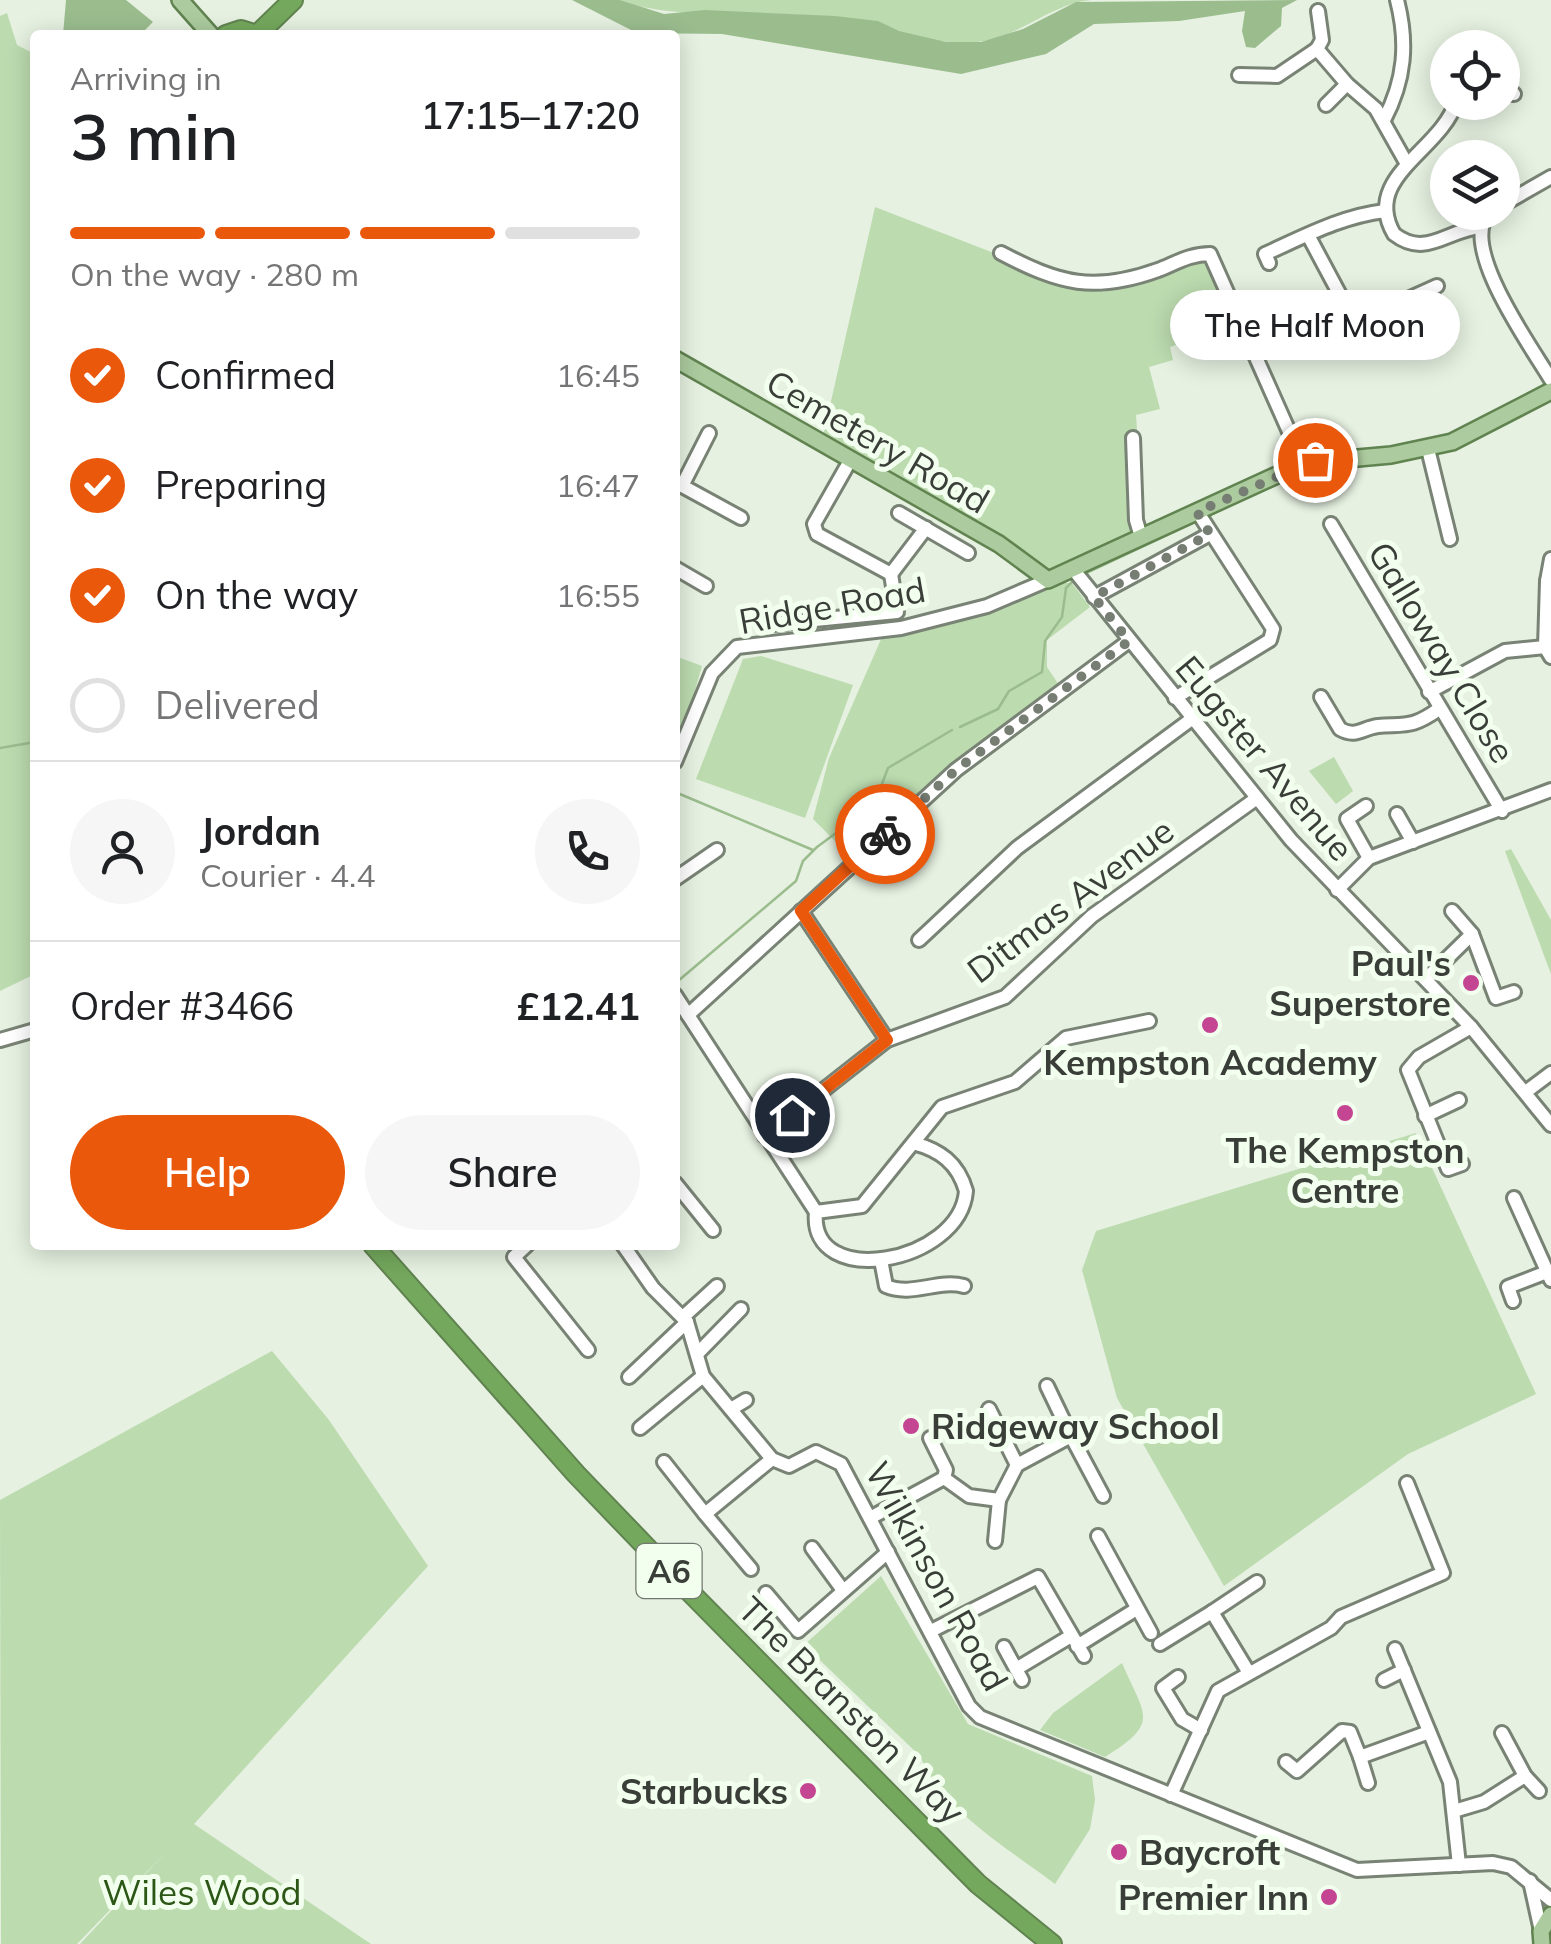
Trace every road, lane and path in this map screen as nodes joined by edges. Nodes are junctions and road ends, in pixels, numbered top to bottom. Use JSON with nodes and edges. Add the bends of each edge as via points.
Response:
{"nodes":[{"id":1,"x":180,"y":0,"type":"edge"},
{"id":2,"x":293,"y":0,"type":"edge"},
{"id":3,"x":1397,"y":0,"type":"edge"},
{"id":4,"x":1318,"y":11,"type":"dead end"},
{"id":5,"x":207,"y":30,"type":"edge"},
{"id":6,"x":262,"y":30,"type":"edge"},
{"id":7,"x":1317,"y":50,"type":"junction"},
{"id":8,"x":1239,"y":76,"type":"dead end"},
{"id":9,"x":1354,"y":81,"type":"junction"},
{"id":10,"x":1326,"y":105,"type":"dead end"},
{"id":11,"x":1384,"y":120,"type":"junction"},
{"id":12,"x":1447,"y":120,"type":"edge"},
{"id":13,"x":1408,"y":164,"type":"junction"},
{"id":14,"x":1551,"y":178,"type":"edge"},
{"id":15,"x":1520,"y":195,"type":"edge"},
{"id":16,"x":1385,"y":211,"type":"junction"},
{"id":17,"x":1467,"y":230,"type":"edge"},
{"id":18,"x":1475,"y":230,"type":"edge"},
{"id":19,"x":1308,"y":234,"type":"junction"},
{"id":20,"x":1001,"y":252,"type":"dead end"},
{"id":21,"x":1268,"y":264,"type":"dead end"},
{"id":22,"x":1437,"y":286,"type":"dead end"},
{"id":23,"x":1355,"y":324,"type":"junction"},
{"id":24,"x":1339,"y":331,"type":"dead end"},
{"id":25,"x":680,"y":362,"type":"edge"},
{"id":26,"x":1551,"y":380,"type":"edge"},
{"id":27,"x":1551,"y":391,"type":"edge"},
{"id":28,"x":709,"y":433,"type":"dead end"},
{"id":29,"x":1134,"y":438,"type":"dead end"},
{"id":30,"x":1428,"y":449,"type":"junction"},
{"id":31,"x":851,"y":460,"type":"junction"},
{"id":32,"x":1303,"y":463,"type":"junction"},
{"id":33,"x":680,"y":482,"type":"edge"},
{"id":34,"x":680,"y":485,"type":"edge"},
{"id":35,"x":899,"y":513,"type":"dead end"},
{"id":36,"x":1200,"y":516,"type":"junction"},
{"id":37,"x":741,"y":518,"type":"dead end"},
{"id":38,"x":1331,"y":524,"type":"dead end"},
{"id":39,"x":926,"y":528,"type":"junction"},
{"id":40,"x":1210,"y":534,"type":"junction"},
{"id":41,"x":1141,"y":537,"type":"junction"},
{"id":42,"x":1450,"y":540,"type":"dead end"},
{"id":43,"x":968,"y":553,"type":"dead end"},
{"id":44,"x":1551,"y":559,"type":"edge"},
{"id":45,"x":680,"y":571,"type":"edge"},
{"id":46,"x":891,"y":574,"type":"junction"},
{"id":47,"x":1068,"y":576,"type":"junction"},
{"id":48,"x":1549,"y":581,"type":"edge"},
{"id":49,"x":706,"y":586,"type":"dead end"},
{"id":50,"x":1094,"y":597,"type":"junction"},
{"id":51,"x":773,"y":624,"type":"dead end"},
{"id":52,"x":1129,"y":641,"type":"junction"},
{"id":53,"x":1548,"y":652,"type":"edge"},
{"id":54,"x":1428,"y":692,"type":"junction"},
{"id":55,"x":1321,"y":697,"type":"dead end"},
{"id":56,"x":1175,"y":698,"type":"junction"},
{"id":57,"x":1438,"y":710,"type":"junction"},
{"id":58,"x":1192,"y":718,"type":"junction"},
{"id":59,"x":680,"y":750,"type":"edge"},
{"id":60,"x":1551,"y":790,"type":"edge"},
{"id":61,"x":1257,"y":798,"type":"junction"},
{"id":62,"x":1366,"y":806,"type":"dead end"},
{"id":63,"x":1502,"y":811,"type":"junction"},
{"id":64,"x":1397,"y":814,"type":"dead end"},
{"id":65,"x":1414,"y":842,"type":"junction"},
{"id":66,"x":717,"y":850,"type":"dead end"},
{"id":67,"x":1370,"y":858,"type":"junction"},
{"id":68,"x":680,"y":876,"type":"edge"},
{"id":69,"x":1337,"y":890,"type":"junction"},
{"id":70,"x":801,"y":911,"type":"junction"},
{"id":71,"x":1452,"y":911,"type":"dead end"},
{"id":72,"x":1472,"y":934,"type":"junction"},
{"id":73,"x":919,"y":940,"type":"dead end"},
{"id":74,"x":1426,"y":979,"type":"junction"},
{"id":75,"x":1514,"y":992,"type":"dead end"},
{"id":76,"x":680,"y":1003,"type":"edge"},
{"id":77,"x":688,"y":1015,"type":"junction"},
{"id":78,"x":1149,"y":1021,"type":"dead end"},
{"id":79,"x":1471,"y":1027,"type":"junction"},
{"id":80,"x":30,"y":1031,"type":"edge"},
{"id":81,"x":0,"y":1040,"type":"edge"},
{"id":82,"x":887,"y":1040,"type":"junction"},
{"id":83,"x":1551,"y":1073,"type":"edge"},
{"id":84,"x":1527,"y":1091,"type":"junction"},
{"id":85,"x":1459,"y":1100,"type":"dead end"},
{"id":86,"x":1425,"y":1116,"type":"junction"},
{"id":87,"x":1551,"y":1125,"type":"edge"},
{"id":88,"x":765,"y":1136,"type":"junction"},
{"id":89,"x":913,"y":1143,"type":"junction"},
{"id":90,"x":1462,"y":1164,"type":"dead end"},
{"id":91,"x":680,"y":1189,"type":"edge"},
{"id":92,"x":1514,"y":1198,"type":"dead end"},
{"id":93,"x":816,"y":1212,"type":"junction"},
{"id":94,"x":713,"y":1230,"type":"dead end"},
{"id":95,"x":1545,"y":1247,"type":"edge"},
{"id":96,"x":378,"y":1250,"type":"edge"},
{"id":97,"x":507,"y":1250,"type":"edge"},
{"id":98,"x":521,"y":1250,"type":"edge"},
{"id":99,"x":626,"y":1250,"type":"edge"},
{"id":100,"x":514,"y":1257,"type":"junction"},
{"id":101,"x":880,"y":1260,"type":"junction"},
{"id":102,"x":1549,"y":1276,"type":"edge"},
{"id":103,"x":717,"y":1286,"type":"dead end"},
{"id":104,"x":964,"y":1286,"type":"dead end"},
{"id":105,"x":1513,"y":1301,"type":"dead end"},
{"id":106,"x":742,"y":1310,"type":"dead end"},
{"id":107,"x":685,"y":1320,"type":"junction"},
{"id":108,"x":588,"y":1350,"type":"dead end"},
{"id":109,"x":697,"y":1354,"type":"junction"},
{"id":110,"x":629,"y":1370,"type":"dead end"},
{"id":111,"x":702,"y":1376,"type":"junction"},
{"id":112,"x":1047,"y":1386,"type":"dead end"},
{"id":113,"x":746,"y":1400,"type":"dead end"},
{"id":114,"x":732,"y":1409,"type":"junction"},
{"id":115,"x":990,"y":1410,"type":"dead end"},
{"id":116,"x":640,"y":1428,"type":"dead end"},
{"id":117,"x":1071,"y":1436,"type":"junction"},
{"id":118,"x":930,"y":1438,"type":"dead end"},
{"id":119,"x":772,"y":1458,"type":"junction"},
{"id":120,"x":664,"y":1462,"type":"dead end"},
{"id":121,"x":1017,"y":1465,"type":"junction"},
{"id":122,"x":944,"y":1478,"type":"junction"},
{"id":123,"x":1407,"y":1483,"type":"dead end"},
{"id":124,"x":1103,"y":1496,"type":"dead end"},
{"id":125,"x":998,"y":1500,"type":"junction"},
{"id":126,"x":705,"y":1514,"type":"junction"},
{"id":127,"x":870,"y":1518,"type":"junction"},
{"id":128,"x":1098,"y":1536,"type":"dead end"},
{"id":129,"x":995,"y":1541,"type":"dead end"},
{"id":130,"x":812,"y":1548,"type":"dead end"},
{"id":131,"x":888,"y":1552,"type":"junction"},
{"id":132,"x":752,"y":1568,"type":"dead end"},
{"id":133,"x":1257,"y":1582,"type":"dead end"},
{"id":134,"x":842,"y":1589,"type":"junction"},
{"id":135,"x":766,"y":1593,"type":"dead end"},
{"id":136,"x":1136,"y":1610,"type":"junction"},
{"id":137,"x":1212,"y":1612,"type":"junction"},
{"id":138,"x":931,"y":1630,"type":"junction"},
{"id":139,"x":1077,"y":1646,"type":"junction"},
{"id":140,"x":1004,"y":1647,"type":"dead end"},
{"id":141,"x":1395,"y":1650,"type":"dead end"},
{"id":142,"x":1404,"y":1670,"type":"junction"},
{"id":143,"x":1250,"y":1673,"type":"junction"},
{"id":144,"x":1178,"y":1677,"type":"dead end"},
{"id":145,"x":1384,"y":1680,"type":"dead end"},
{"id":146,"x":1201,"y":1730,"type":"junction"},
{"id":147,"x":1430,"y":1732,"type":"junction"},
{"id":148,"x":1502,"y":1733,"type":"dead end"},
{"id":149,"x":1360,"y":1757,"type":"junction"},
{"id":150,"x":1296,"y":1771,"type":"dead end"},
{"id":151,"x":1525,"y":1776,"type":"junction"},
{"id":152,"x":1368,"y":1783,"type":"dead end"},
{"id":153,"x":1539,"y":1791,"type":"dead end"},
{"id":154,"x":1171,"y":1795,"type":"junction"},
{"id":155,"x":1454,"y":1811,"type":"junction"},
{"id":156,"x":1459,"y":1864,"type":"junction"},
{"id":157,"x":1529,"y":1878,"type":"junction"},
{"id":158,"x":978,"y":1884,"type":"junction"},
{"id":159,"x":1551,"y":1900,"type":"edge"},
{"id":160,"x":1551,"y":1914,"type":"edge"},
{"id":161,"x":1540,"y":1939,"type":"edge"},
{"id":162,"x":1036,"y":1944,"type":"edge"},
{"id":163,"x":1052,"y":1944,"type":"edge"}],
"edges":[{"from":1,"to":5,"type":"main road"},
{"from":2,"to":6,"type":"highway"},
{"from":3,"to":11,"type":"street","via":[[1403,68]]},
{"from":4,"to":7,"type":"street"},
{"from":7,"to":8,"type":"street","via":[[1276,76]]},
{"from":7,"to":9,"type":"street"},
{"from":9,"to":10,"type":"street"},
{"from":9,"to":11,"type":"street"},
{"from":11,"to":13,"type":"street"},
{"from":12,"to":13,"type":"street"},
{"from":13,"to":16,"type":"street","via":[[1388,188]]},
{"from":14,"to":15,"type":"street"},
{"from":16,"to":17,"type":"street","via":[[1394,234],[1414,245]]},
{"from":16,"to":19,"type":"street"},
{"from":18,"to":26,"type":"street","via":[[1517,332]]},
{"from":19,"to":21,"type":"street","via":[[1266,254]]},
{"from":19,"to":23,"type":"street"},
{"from":20,"to":32,"type":"street","via":[[1086,286],[1124,282],[1210,254]]},
{"from":22,"to":23,"type":"street"},
{"from":23,"to":24,"type":"street"},
{"from":25,"to":31,"type":"main road","name":"Cemetery Road"},
{"from":27,"to":30,"type":"main road","via":[[1473,434]]},
{"from":28,"to":33,"type":"street"},
{"from":29,"to":41,"type":"street"},
{"from":30,"to":32,"type":"main road"},
{"from":30,"to":42,"type":"street","via":[[1441,526]]},
{"from":31,"to":46,"type":"street","via":[[814,524],[816,534]]},
{"from":31,"to":47,"type":"main road","name":"Cemetery Road","via":[[1034,565]]},
{"from":32,"to":36,"type":"main road"},
{"from":34,"to":37,"type":"street"},
{"from":35,"to":39,"type":"street"},
{"from":36,"to":40,"type":"street"},
{"from":36,"to":41,"type":"main road"},
{"from":38,"to":54,"type":"street","name":"Galloway Close"},
{"from":39,"to":43,"type":"street"},
{"from":39,"to":46,"type":"street"},
{"from":40,"to":50,"type":"street"},
{"from":40,"to":56,"type":"street","via":[[1273,630],[1270,640]]},
{"from":41,"to":47,"type":"main road"},
{"from":44,"to":48,"type":"street"},
{"from":45,"to":49,"type":"street"},
{"from":46,"to":51,"type":"street","via":[[897,612]]},
{"from":47,"to":50,"type":"street","name":"Eugster Avenue"},
{"from":47,"to":59,"type":"street","name":"Ridge Road","via":[[901,628],[737,646],[712,674]]},
{"from":48,"to":53,"type":"street"},
{"from":50,"to":52,"type":"street","name":"Eugster Avenue"},
{"from":52,"to":56,"type":"street","name":"Eugster Avenue"},
{"from":52,"to":70,"type":"street","via":[[956,770]]},
{"from":53,"to":54,"type":"street","via":[[1504,652]]},
{"from":54,"to":57,"type":"street","name":"Galloway Close"},
{"from":55,"to":57,"type":"street","via":[[1340,729],[1356,734],[1413,726]]},
{"from":56,"to":58,"type":"street","name":"Eugster Avenue"},
{"from":57,"to":63,"type":"street","name":"Galloway Close"},
{"from":58,"to":61,"type":"street","name":"Eugster Avenue"},
{"from":58,"to":73,"type":"street","via":[[1018,848]]},
{"from":60,"to":63,"type":"street"},
{"from":61,"to":69,"type":"street","name":"Eugster Avenue"},
{"from":61,"to":82,"type":"street","name":"Ditmas Avenue","via":[[1092,916],[1005,997]]},
{"from":62,"to":67,"type":"street","via":[[1347,819]]},
{"from":63,"to":65,"type":"street"},
{"from":64,"to":65,"type":"street"},
{"from":65,"to":67,"type":"street"},
{"from":66,"to":68,"type":"street"},
{"from":67,"to":69,"type":"street"},
{"from":69,"to":74,"type":"street","name":"Eugster Avenue"},
{"from":70,"to":77,"type":"street"},
{"from":70,"to":82,"type":"street"},
{"from":71,"to":72,"type":"street"},
{"from":72,"to":74,"type":"street"},
{"from":72,"to":75,"type":"street","via":[[1496,998]]},
{"from":74,"to":79,"type":"street","name":"Eugster Avenue"},
{"from":76,"to":77,"type":"street"},
{"from":77,"to":88,"type":"street"},
{"from":78,"to":89,"type":"street","via":[[1066,1038],[1015,1082],[942,1107]]},
{"from":79,"to":84,"type":"street","name":"Eugster Avenue"},
{"from":79,"to":86,"type":"street","via":[[1408,1070]]},
{"from":80,"to":81,"type":"street"},
{"from":82,"to":88,"type":"street","name":"Ditmas Avenue"},
{"from":83,"to":84,"type":"street"},
{"from":84,"to":87,"type":"street","name":"Eugster Avenue"},
{"from":85,"to":86,"type":"street"},
{"from":86,"to":90,"type":"street","via":[[1448,1169]]},
{"from":88,"to":93,"type":"street"},
{"from":89,"to":93,"type":"street","via":[[862,1206]]},
{"from":89,"to":101,"type":"street","via":[[945,1156],[965,1186],[964,1206],[934,1244]]},
{"from":91,"to":94,"type":"street"},
{"from":92,"to":95,"type":"street"},
{"from":93,"to":101,"type":"street","via":[[822,1242],[833,1252]]},
{"from":95,"to":102,"type":"street"},
{"from":96,"to":158,"type":"highway","name":"The Branston Way","number":"A6","via":[[576,1474]]},
{"from":97,"to":100,"type":"street"},
{"from":98,"to":100,"type":"street"},
{"from":99,"to":107,"type":"street"},
{"from":100,"to":108,"type":"street"},
{"from":101,"to":104,"type":"street","via":[[886,1286],[895,1290]]},
{"from":102,"to":105,"type":"street","via":[[1508,1287]]},
{"from":103,"to":107,"type":"street"},
{"from":106,"to":109,"type":"street"},
{"from":107,"to":109,"type":"street"},
{"from":107,"to":110,"type":"street"},
{"from":109,"to":111,"type":"street"},
{"from":111,"to":114,"type":"street"},
{"from":111,"to":116,"type":"street"},
{"from":112,"to":117,"type":"street"},
{"from":113,"to":114,"type":"street"},
{"from":114,"to":119,"type":"street"},
{"from":115,"to":121,"type":"street"},
{"from":117,"to":121,"type":"street"},
{"from":117,"to":124,"type":"street"},
{"from":118,"to":122,"type":"street"},
{"from":119,"to":126,"type":"street"},
{"from":119,"to":127,"type":"street","name":"Wilkinson Road","via":[[790,1466],[816,1452],[829,1455],[841,1464]]},
{"from":120,"to":126,"type":"street"},
{"from":121,"to":125,"type":"street"},
{"from":122,"to":125,"type":"street","via":[[970,1496]]},
{"from":122,"to":127,"type":"street"},
{"from":123,"to":143,"type":"street","via":[[1446,1579],[1341,1617]]},
{"from":125,"to":129,"type":"street"},
{"from":126,"to":132,"type":"street"},
{"from":127,"to":131,"type":"street","name":"Wilkinson Road"},
{"from":128,"to":136,"type":"street"},
{"from":130,"to":134,"type":"street"},
{"from":131,"to":134,"type":"street"},
{"from":131,"to":138,"type":"street","name":"Wilkinson Road"},
{"from":133,"to":137,"type":"street"},
{"from":134,"to":135,"type":"street","via":[[798,1631]]},
{"from":136,"to":137,"type":"street","via":[[1155,1639]]},
{"from":136,"to":139,"type":"street"},
{"from":137,"to":143,"type":"street"},
{"from":138,"to":139,"type":"street","via":[[1038,1577]]},
{"from":138,"to":154,"type":"street","name":"Wilkinson Road","via":[[980,1717]]},
{"from":139,"to":140,"type":"street","via":[[1019,1674]]},
{"from":141,"to":142,"type":"street"},
{"from":142,"to":145,"type":"street"},
{"from":142,"to":147,"type":"street"},
{"from":143,"to":146,"type":"street","via":[[1218,1691]]},
{"from":144,"to":146,"type":"street","via":[[1163,1688],[1182,1719]]},
{"from":146,"to":154,"type":"street"},
{"from":147,"to":149,"type":"street"},
{"from":147,"to":155,"type":"street"},
{"from":148,"to":151,"type":"street"},
{"from":149,"to":150,"type":"street","via":[[1350,1732],[1342,1730]]},
{"from":149,"to":152,"type":"street"},
{"from":151,"to":153,"type":"street"},
{"from":151,"to":155,"type":"street","via":[[1484,1802]]},
{"from":154,"to":156,"type":"street","name":"Wilkinson Road","via":[[1357,1870]]},
{"from":155,"to":156,"type":"street"},
{"from":156,"to":157,"type":"street","name":"Wilkinson Road","via":[[1511,1866]]},
{"from":157,"to":159,"type":"street","name":"Wilkinson Road"},
{"from":157,"to":161,"type":"street"},
{"from":158,"to":162,"type":"highway"},
{"from":158,"to":163,"type":"highway","name":"The Branston Way","number":"A6"},
{"from":160,"to":161,"type":"main road"}]}
